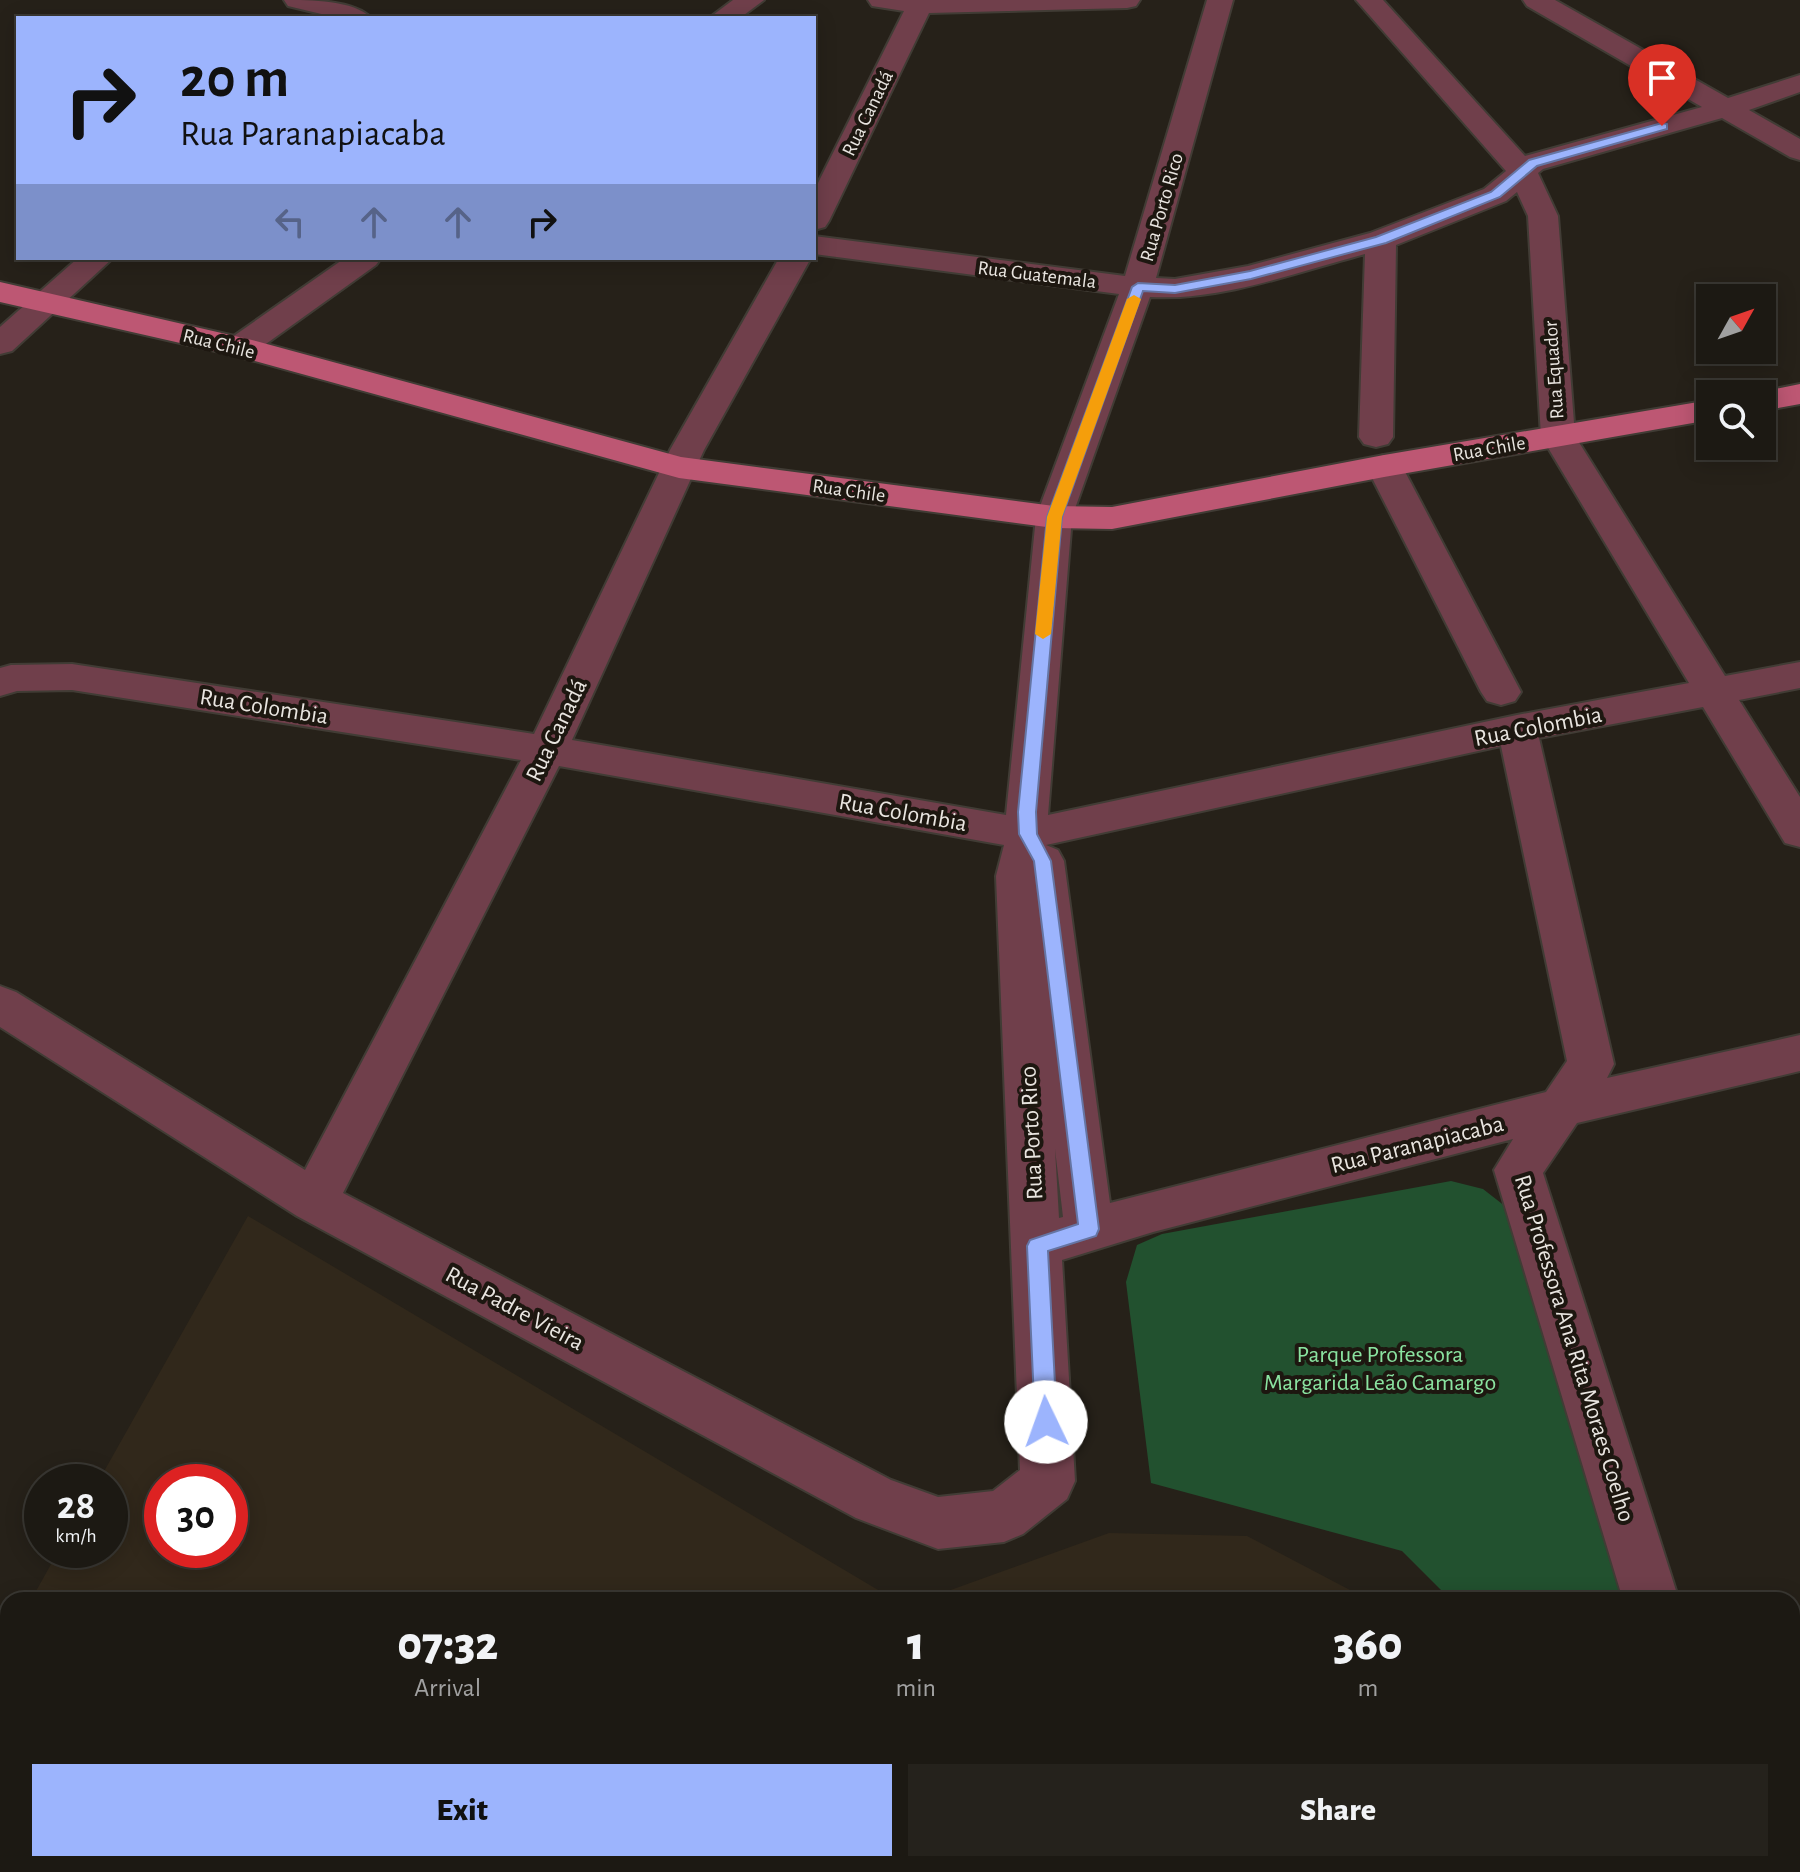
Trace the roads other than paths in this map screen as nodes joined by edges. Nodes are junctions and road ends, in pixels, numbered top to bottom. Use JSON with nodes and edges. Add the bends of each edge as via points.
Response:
{"nodes":[{"id":1,"x":297,"y":0,"type":"edge"},
{"id":2,"x":751,"y":0,"type":"edge"},
{"id":3,"x":881,"y":0,"type":"edge"},
{"id":4,"x":1127,"y":0,"type":"edge"},
{"id":5,"x":1220,"y":0,"type":"edge"},
{"id":6,"x":1369,"y":0,"type":"edge"},
{"id":7,"x":1536,"y":0,"type":"edge"},
{"id":8,"x":920,"y":5,"type":"junction"},
{"id":9,"x":354,"y":16,"type":"edge"},
{"id":10,"x":725,"y":16,"type":"edge"},
{"id":11,"x":1800,"y":83,"type":"edge"},
{"id":12,"x":1728,"y":108,"type":"junction"},
{"id":13,"x":1800,"y":151,"type":"edge"},
{"id":14,"x":1523,"y":172,"type":"junction"},
{"id":15,"x":816,"y":217,"type":"edge"},
{"id":16,"x":1381,"y":240,"type":"junction"},
{"id":17,"x":816,"y":245,"type":"edge"},
{"id":18,"x":95,"y":260,"type":"edge"},
{"id":19,"x":362,"y":260,"type":"edge"},
{"id":20,"x":794,"y":260,"type":"edge"},
{"id":21,"x":1138,"y":287,"type":"junction"},
{"id":22,"x":0,"y":292,"type":"edge"},
{"id":23,"x":47,"y":303,"type":"junction"},
{"id":24,"x":0,"y":344,"type":"edge"},
{"id":25,"x":240,"y":347,"type":"junction"},
{"id":26,"x":1800,"y":394,"type":"edge"},
{"id":27,"x":1776,"y":398,"type":"edge"},
{"id":28,"x":1696,"y":412,"type":"edge"},
{"id":29,"x":1558,"y":436,"type":"junction"},
{"id":30,"x":1380,"y":451,"type":"junction"},
{"id":31,"x":679,"y":467,"type":"junction"},
{"id":32,"x":1054,"y":517,"type":"junction"},
{"id":33,"x":1800,"y":675,"type":"edge"},
{"id":34,"x":0,"y":683,"type":"edge"},
{"id":35,"x":1713,"y":692,"type":"junction"},
{"id":36,"x":1509,"y":710,"type":"junction"},
{"id":37,"x":547,"y":750,"type":"junction"},
{"id":38,"x":1800,"y":832,"type":"edge"},
{"id":39,"x":1028,"y":834,"type":"junction"},
{"id":40,"x":0,"y":1004,"type":"edge"},
{"id":41,"x":1800,"y":1053,"type":"edge"},
{"id":42,"x":1562,"y":1107,"type":"junction"},
{"id":43,"x":314,"y":1201,"type":"junction"},
{"id":44,"x":1089,"y":1229,"type":"junction"},
{"id":45,"x":1037,"y":1246,"type":"junction"},
{"id":46,"x":1048,"y":1481,"type":"joint"},
{"id":47,"x":1649,"y":1592,"type":"edge"}],
"edges":[{"from":1,"to":9,"type":"street"},
{"from":2,"to":10,"type":"street"},
{"from":3,"to":8,"type":"street"},
{"from":4,"to":8,"type":"street"},
{"from":5,"to":21,"type":"street","name":"Rua Porto Rico"},
{"from":6,"to":14,"type":"street","name":"Rua Equador"},
{"from":7,"to":12,"type":"street"},
{"from":8,"to":15,"type":"street","name":"Rua Canadá"},
{"from":11,"to":12,"type":"street","name":"Rua Guatemala"},
{"from":12,"to":13,"type":"street"},
{"from":12,"to":14,"type":"street","name":"Rua Guatemala","via":[[1558,154]]},
{"from":14,"to":16,"type":"street","name":"Rua Guatemala","via":[[1495,195]]},
{"from":14,"to":29,"type":"street","name":"Rua Equador","via":[[1543,216]]},
{"from":16,"to":21,"type":"street","name":"Rua Guatemala","via":[[1251,275],[1175,289]]},
{"from":16,"to":30,"type":"street"},
{"from":17,"to":21,"type":"street","name":"Rua Guatemala"},
{"from":18,"to":23,"type":"street"},
{"from":19,"to":25,"type":"street"},
{"from":20,"to":31,"type":"street","name":"Rua Canadá"},
{"from":21,"to":32,"type":"street","name":"Rua Porto Rico"},
{"from":22,"to":23,"type":"main road","name":"Rua Chile"},
{"from":23,"to":24,"type":"street"},
{"from":23,"to":25,"type":"main road","name":"Rua Chile"},
{"from":25,"to":31,"type":"main road","name":"Rua Chile"},
{"from":26,"to":27,"type":"main road"},
{"from":28,"to":29,"type":"main road","name":"Rua Chile"},
{"from":29,"to":30,"type":"main road","name":"Rua Chile"},
{"from":29,"to":35,"type":"street","name":"Rua Equador"},
{"from":30,"to":32,"type":"main road","name":"Rua Chile","via":[[1112,518]]},
{"from":30,"to":36,"type":"street"},
{"from":31,"to":32,"type":"main road","name":"Rua Chile"},
{"from":31,"to":37,"type":"street","name":"Rua Canadá"},
{"from":32,"to":39,"type":"street","name":"Rua Porto Rico"},
{"from":33,"to":35,"type":"street","name":"Rua Colombia"},
{"from":34,"to":37,"type":"street","name":"Rua Colombia","via":[[11,678],[72,677]]},
{"from":35,"to":36,"type":"street","name":"Rua Colombia"},
{"from":35,"to":38,"type":"street","name":"Rua Equador"},
{"from":36,"to":39,"type":"street","name":"Rua Colombia"},
{"from":36,"to":42,"type":"street","via":[[1591,1064]]},
{"from":37,"to":39,"type":"street","name":"Rua Colombia"},
{"from":37,"to":43,"type":"street","name":"Rua Canadá"},
{"from":39,"to":44,"type":"street","name":"Rua Porto Rico","via":[[1043,861]]},
{"from":39,"to":45,"type":"street","name":"Rua Porto Rico","via":[[1017,876]]},
{"from":40,"to":43,"type":"street","name":"Rua Padre Vieira"},
{"from":41,"to":42,"type":"street","name":"Rua Paranapiacaba"},
{"from":42,"to":44,"type":"street","name":"Rua Paranapiacaba"},
{"from":42,"to":47,"type":"street","name":"Rua Professora Ana Rita Moraes Coelho","via":[[1518,1170]]},
{"from":43,"to":46,"type":"street","name":"Rua Padre Vieira","via":[[875,1500],[938,1523],[1004,1516]]},
{"from":44,"to":45,"type":"street","name":"Rua Paranapiacaba"},
{"from":45,"to":46,"type":"street","name":"Rua Porto Rico"}]}
